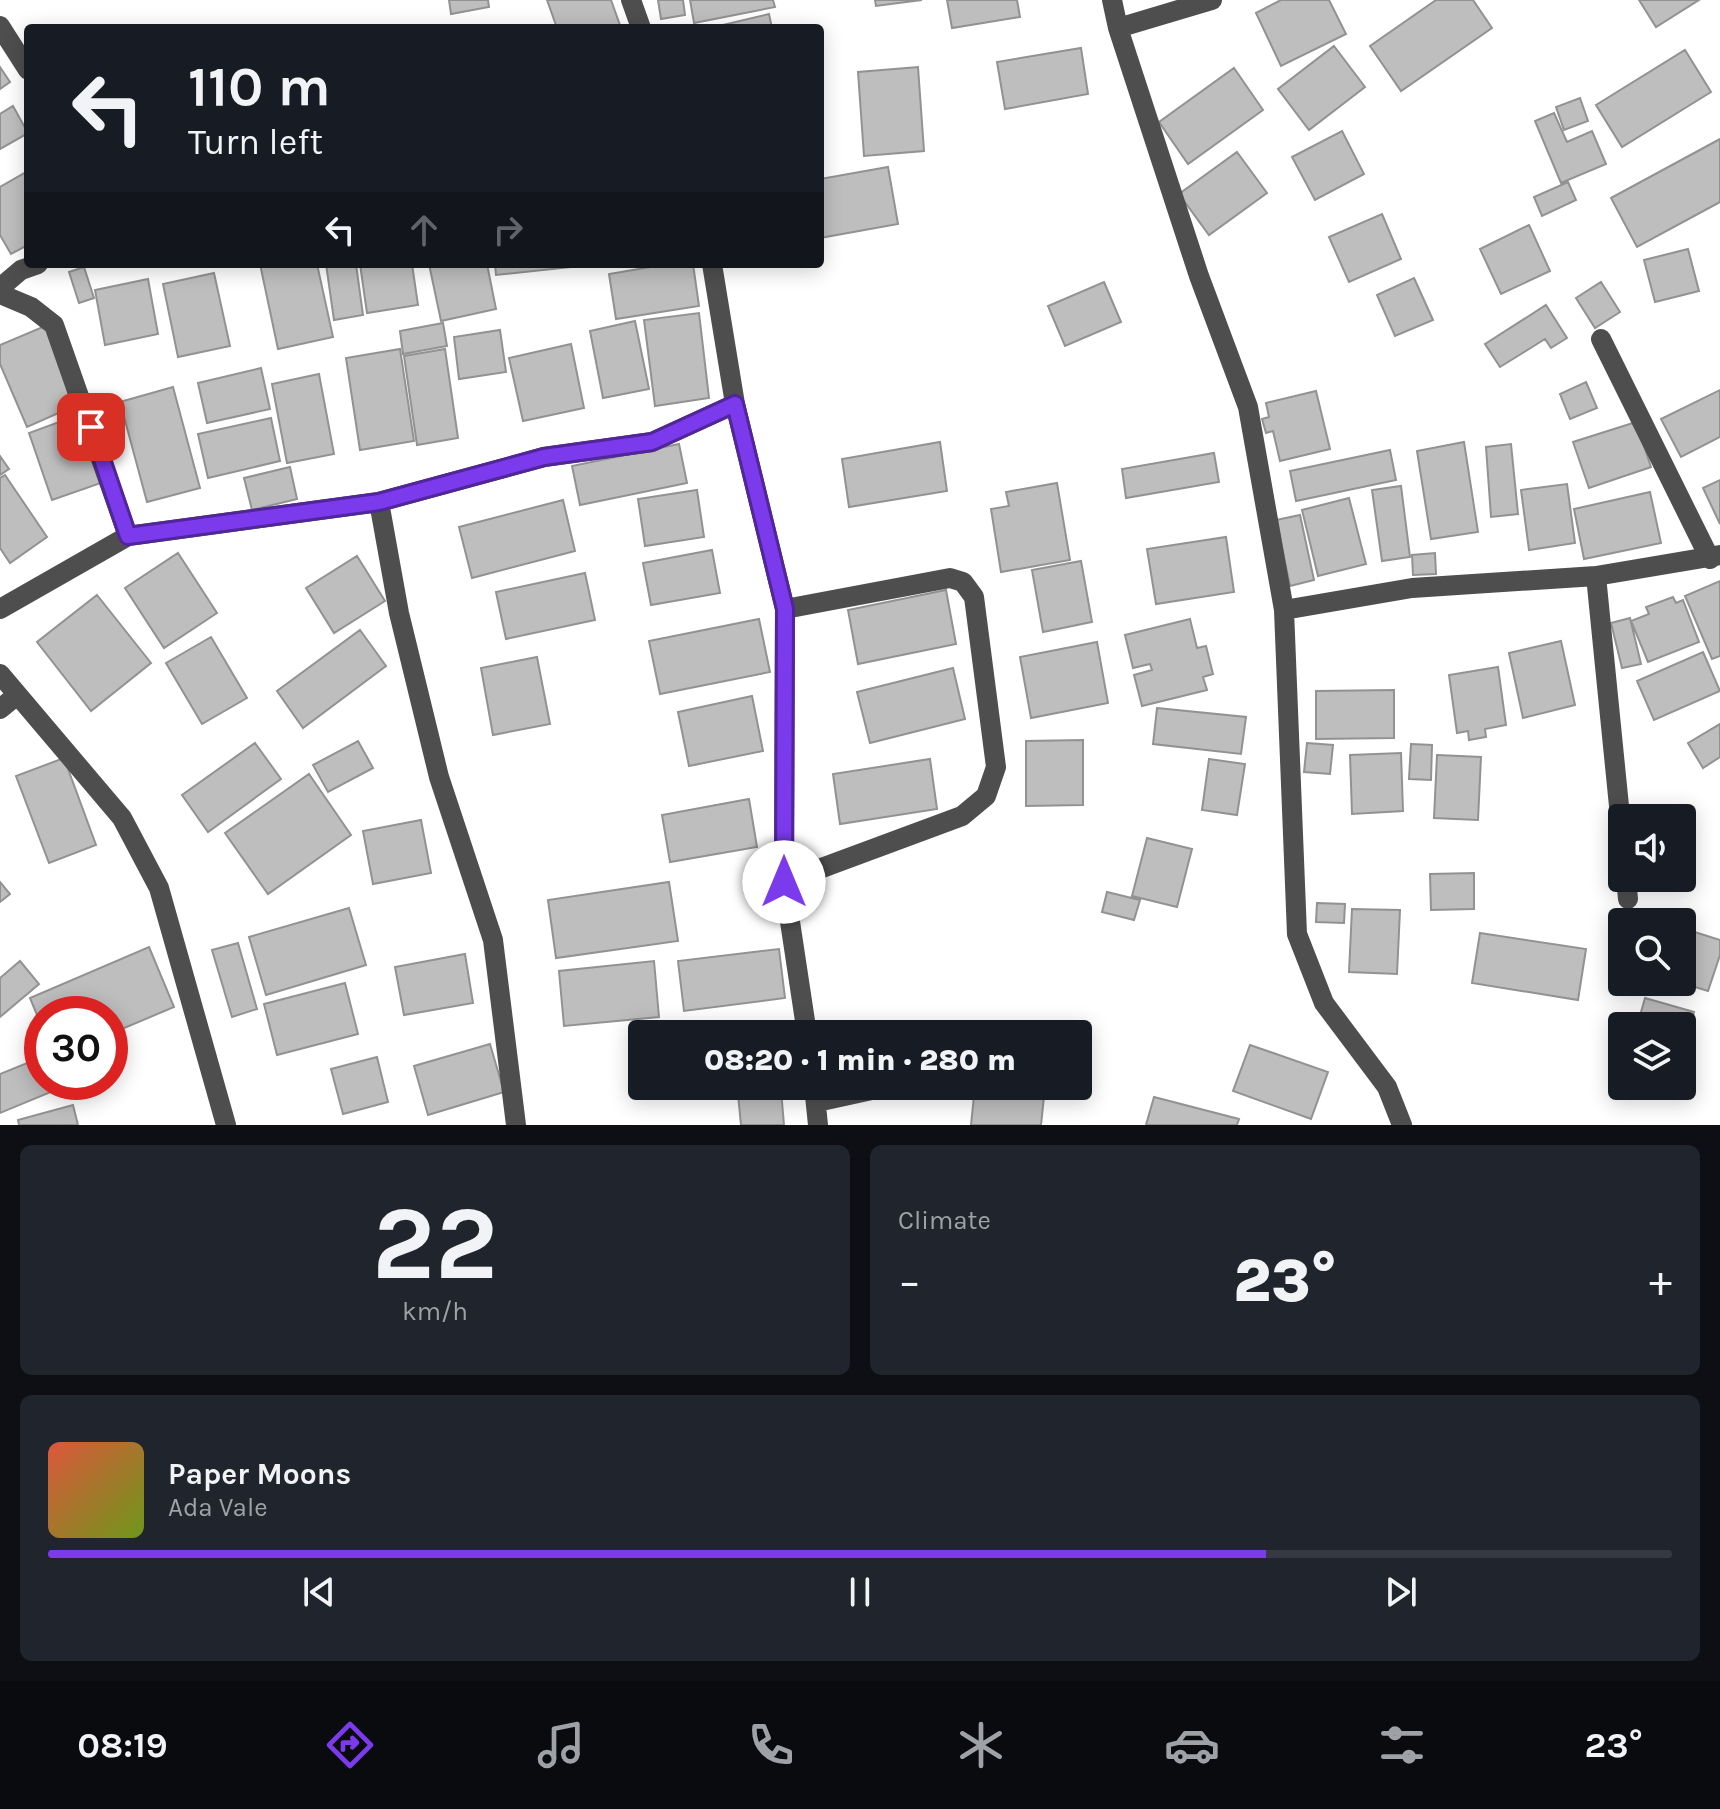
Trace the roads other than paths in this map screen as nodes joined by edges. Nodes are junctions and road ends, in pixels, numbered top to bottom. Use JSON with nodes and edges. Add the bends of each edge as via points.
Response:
{"nodes":[{"id":1,"x":631,"y":0,"type":"edge"},
{"id":2,"x":1112,"y":0,"type":"edge"},
{"id":3,"x":1212,"y":0,"type":"edge"},
{"id":4,"x":640,"y":24,"type":"edge"},
{"id":5,"x":0,"y":26,"type":"edge"},
{"id":6,"x":1118,"y":28,"type":"junction"},
{"id":7,"x":24,"y":64,"type":"edge"},
{"id":8,"x":27,"y":268,"type":"edge"},
{"id":9,"x":713,"y":268,"type":"edge"},
{"id":10,"x":0,"y":291,"type":"edge"},
{"id":11,"x":1601,"y":339,"type":"dead end"},
{"id":12,"x":735,"y":404,"type":"junction"},
{"id":13,"x":379,"y":502,"type":"junction"},
{"id":14,"x":128,"y":536,"type":"junction"},
{"id":15,"x":1715,"y":557,"type":"edge"},
{"id":16,"x":1596,"y":576,"type":"junction"},
{"id":17,"x":0,"y":609,"type":"edge"},
{"id":18,"x":785,"y":609,"type":"junction"},
{"id":19,"x":1284,"y":610,"type":"junction"},
{"id":20,"x":0,"y":674,"type":"edge"},
{"id":21,"x":16,"y":696,"type":"junction"},
{"id":22,"x":0,"y":709,"type":"edge"},
{"id":23,"x":1619,"y":804,"type":"edge"},
{"id":24,"x":784,"y":882,"type":"junction"},
{"id":25,"x":805,"y":1020,"type":"edge"},
{"id":26,"x":816,"y":1100,"type":"edge"},
{"id":27,"x":226,"y":1125,"type":"edge"},
{"id":28,"x":516,"y":1125,"type":"edge"},
{"id":29,"x":818,"y":1125,"type":"edge"},
{"id":30,"x":1402,"y":1125,"type":"edge"}],
"edges":[{"from":1,"to":4,"type":"street"},
{"from":2,"to":6,"type":"street"},
{"from":3,"to":6,"type":"street"},
{"from":5,"to":7,"type":"street"},
{"from":6,"to":19,"type":"street","via":[[1248,407]]},
{"from":8,"to":10,"type":"street"},
{"from":9,"to":12,"type":"street"},
{"from":10,"to":14,"type":"street","via":[[54,325]]},
{"from":11,"to":15,"type":"street"},
{"from":12,"to":13,"type":"street","via":[[652,442],[544,457]]},
{"from":12,"to":18,"type":"street"},
{"from":13,"to":14,"type":"street"},
{"from":13,"to":28,"type":"street","via":[[399,613],[439,777],[493,940]]},
{"from":14,"to":17,"type":"street"},
{"from":15,"to":16,"type":"street"},
{"from":16,"to":19,"type":"street","via":[[1412,588]]},
{"from":16,"to":23,"type":"street"},
{"from":18,"to":24,"type":"street"},
{"from":18,"to":24,"type":"street","via":[[950,578],[963,582],[974,597],[996,767],[986,796],[962,816]]},
{"from":19,"to":30,"type":"street","via":[[1297,934],[1324,1003],[1387,1087]]},
{"from":20,"to":21,"type":"street"},
{"from":21,"to":22,"type":"street"},
{"from":21,"to":27,"type":"street","via":[[122,818],[159,888]]},
{"from":24,"to":25,"type":"street"},
{"from":26,"to":29,"type":"street"}]}
